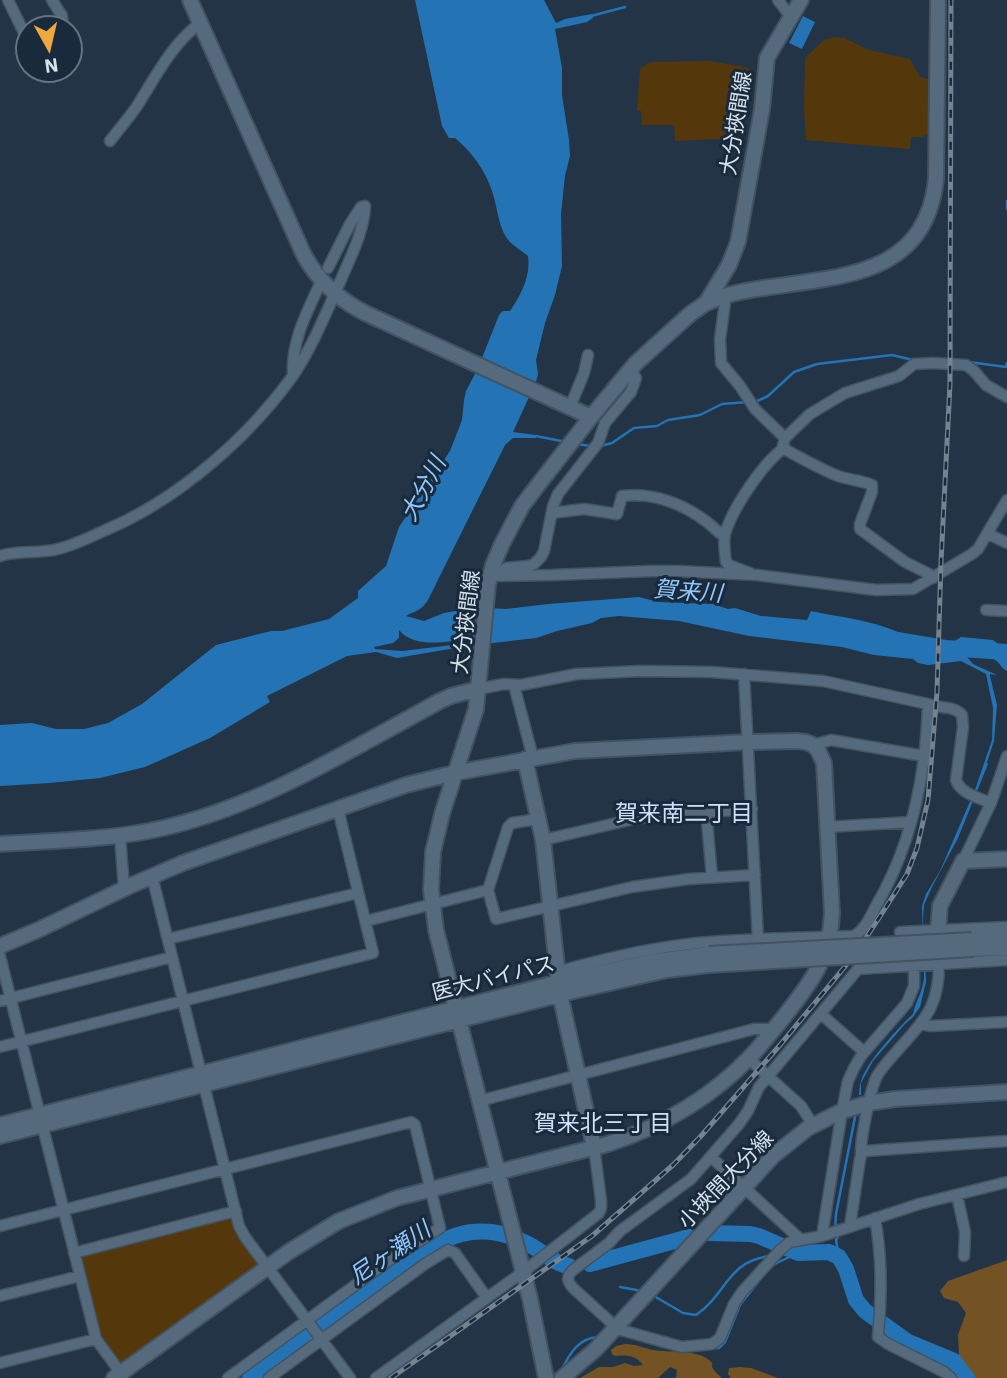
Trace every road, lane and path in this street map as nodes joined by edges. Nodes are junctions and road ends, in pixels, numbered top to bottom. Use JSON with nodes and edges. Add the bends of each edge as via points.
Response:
{"nodes":[{"id":1,"x":190,"y":0,"type":"edge"},
{"id":2,"x":778,"y":0,"type":"edge"},
{"id":3,"x":801,"y":0,"type":"edge"},
{"id":4,"x":938,"y":0,"type":"edge"},
{"id":5,"x":791,"y":17,"type":"junction"},
{"id":6,"x":200,"y":23,"type":"junction"},
{"id":7,"x":110,"y":141,"type":"dead end"},
{"id":8,"x":328,"y":268,"type":"dead end"},
{"id":9,"x":319,"y":286,"type":"dead end"},
{"id":10,"x":337,"y":295,"type":"junction"},
{"id":11,"x":726,"y":295,"type":"junction"},
{"id":12,"x":706,"y":303,"type":"junction"},
{"id":13,"x":587,"y":355,"type":"dead end"},
{"id":14,"x":630,"y":369,"type":"junction"},
{"id":15,"x":293,"y":375,"type":"junction"},
{"id":16,"x":1007,"y":397,"type":"edge"},
{"id":17,"x":568,"y":406,"type":"junction"},
{"id":18,"x":590,"y":417,"type":"junction"},
{"id":19,"x":785,"y":443,"type":"junction"},
{"id":20,"x":1007,"y":500,"type":"edge"},
{"id":21,"x":552,"y":513,"type":"junction"},
{"id":22,"x":988,"y":534,"type":"junction"},
{"id":23,"x":724,"y":536,"type":"junction"},
{"id":24,"x":1007,"y":543,"type":"edge"},
{"id":25,"x":0,"y":556,"type":"edge"},
{"id":26,"x":757,"y":575,"type":"junction"},
{"id":27,"x":933,"y":578,"type":"junction"},
{"id":28,"x":492,"y":579,"type":"junction"},
{"id":29,"x":986,"y":610,"type":"dead end"},
{"id":30,"x":1007,"y":611,"type":"edge"},
{"id":31,"x":744,"y":674,"type":"junction"},
{"id":32,"x":478,"y":684,"type":"junction"},
{"id":33,"x":514,"y":685,"type":"junction"},
{"id":34,"x":928,"y":704,"type":"junction"},
{"id":35,"x":748,"y":742,"type":"junction"},
{"id":36,"x":813,"y":745,"type":"junction"},
{"id":37,"x":1007,"y":756,"type":"edge"},
{"id":38,"x":924,"y":757,"type":"junction"},
{"id":39,"x":529,"y":759,"type":"junction"},
{"id":40,"x":454,"y":773,"type":"junction"},
{"id":41,"x":991,"y":803,"type":"junction"},
{"id":42,"x":338,"y":809,"type":"junction"},
{"id":43,"x":752,"y":809,"type":"junction"},
{"id":44,"x":706,"y":811,"type":"junction"},
{"id":45,"x":538,"y":819,"type":"junction"},
{"id":46,"x":911,"y":822,"type":"junction"},
{"id":47,"x":827,"y":827,"type":"junction"},
{"id":48,"x":120,"y":836,"type":"junction"},
{"id":49,"x":543,"y":841,"type":"junction"},
{"id":50,"x":0,"y":844,"type":"edge"},
{"id":51,"x":1007,"y":859,"type":"edge"},
{"id":52,"x":964,"y":861,"type":"junction"},
{"id":53,"x":152,"y":876,"type":"junction"},
{"id":54,"x":755,"y":876,"type":"junction"},
{"id":55,"x":712,"y":877,"type":"junction"},
{"id":56,"x":124,"y":888,"type":"junction"},
{"id":57,"x":488,"y":890,"type":"junction"},
{"id":58,"x":358,"y":893,"type":"junction"},
{"id":59,"x":432,"y":904,"type":"junction"},
{"id":60,"x":549,"y":907,"type":"junction"},
{"id":61,"x":366,"y":921,"type":"junction"},
{"id":62,"x":1007,"y":927,"type":"edge"},
{"id":63,"x":938,"y":930,"type":"junction"},
{"id":64,"x":900,"y":932,"type":"dead end"},
{"id":65,"x":829,"y":937,"type":"junction"},
{"id":66,"x":1007,"y":938,"type":"edge"},
{"id":67,"x":168,"y":939,"type":"junction"},
{"id":68,"x":758,"y":940,"type":"junction"},
{"id":69,"x":972,"y":944,"type":"junction"},
{"id":70,"x":0,"y":946,"type":"edge"},
{"id":71,"x":1007,"y":948,"type":"edge"},
{"id":72,"x":0,"y":956,"type":"edge"},
{"id":73,"x":172,"y":957,"type":"junction"},
{"id":74,"x":1007,"y":960,"type":"edge"},
{"id":75,"x":939,"y":964,"type":"junction"},
{"id":76,"x":914,"y":965,"type":"junction"},
{"id":77,"x":558,"y":983,"type":"junction"},
{"id":78,"x":5,"y":1000,"type":"edge"},
{"id":79,"x":183,"y":1000,"type":"junction"},
{"id":80,"x":821,"y":1013,"type":"junction"},
{"id":81,"x":457,"y":1014,"type":"junction"},
{"id":82,"x":1007,"y":1022,"type":"edge"},
{"id":83,"x":922,"y":1024,"type":"junction"},
{"id":84,"x":774,"y":1029,"type":"junction"},
{"id":85,"x":22,"y":1042,"type":"junction"},
{"id":86,"x":0,"y":1047,"type":"edge"},
{"id":87,"x":864,"y":1052,"type":"junction"},
{"id":88,"x":748,"y":1059,"type":"junction"},
{"id":89,"x":579,"y":1075,"type":"junction"},
{"id":90,"x":768,"y":1076,"type":"junction"},
{"id":91,"x":202,"y":1079,"type":"junction"},
{"id":92,"x":1007,"y":1092,"type":"edge"},
{"id":93,"x":479,"y":1101,"type":"junction"},
{"id":94,"x":857,"y":1106,"type":"junction"},
{"id":95,"x":41,"y":1120,"type":"junction"},
{"id":96,"x":0,"y":1125,"type":"edge"},
{"id":97,"x":813,"y":1125,"type":"junction"},
{"id":98,"x":0,"y":1136,"type":"edge"},
{"id":99,"x":1007,"y":1141,"type":"edge"},
{"id":100,"x":594,"y":1147,"type":"junction"},
{"id":101,"x":860,"y":1156,"type":"junction"},
{"id":102,"x":711,"y":1157,"type":"junction"},
{"id":103,"x":225,"y":1168,"type":"junction"},
{"id":104,"x":497,"y":1172,"type":"junction"},
{"id":105,"x":1007,"y":1182,"type":"edge"},
{"id":106,"x":744,"y":1188,"type":"junction"},
{"id":107,"x":432,"y":1189,"type":"junction"},
{"id":108,"x":957,"y":1195,"type":"junction"},
{"id":109,"x":63,"y":1209,"type":"junction"},
{"id":110,"x":236,"y":1211,"type":"junction"},
{"id":111,"x":875,"y":1218,"type":"junction"},
{"id":112,"x":0,"y":1226,"type":"edge"},
{"id":113,"x":845,"y":1228,"type":"junction"},
{"id":114,"x":826,"y":1235,"type":"junction"},
{"id":115,"x":801,"y":1240,"type":"junction"},
{"id":116,"x":74,"y":1252,"type":"junction"},
{"id":117,"x":964,"y":1256,"type":"dead end"},
{"id":118,"x":268,"y":1267,"type":"junction"},
{"id":119,"x":523,"y":1272,"type":"junction"},
{"id":120,"x":80,"y":1276,"type":"junction"},
{"id":121,"x":0,"y":1296,"type":"edge"},
{"id":122,"x":487,"y":1298,"type":"junction"},
{"id":123,"x":308,"y":1321,"type":"junction"},
{"id":124,"x":616,"y":1327,"type":"junction"},
{"id":125,"x":96,"y":1339,"type":"junction"},
{"id":126,"x":322,"y":1340,"type":"junction"},
{"id":127,"x":0,"y":1363,"type":"edge"},
{"id":128,"x":120,"y":1376,"type":"edge"},
{"id":129,"x":228,"y":1378,"type":"edge"},
{"id":130,"x":270,"y":1378,"type":"edge"},
{"id":131,"x":350,"y":1378,"type":"edge"},
{"id":132,"x":376,"y":1378,"type":"edge"},
{"id":133,"x":546,"y":1378,"type":"edge"},
{"id":134,"x":562,"y":1378,"type":"edge"},
{"id":135,"x":951,"y":1378,"type":"edge"}],
"edges":[{"from":1,"to":6,"type":"street"},
{"from":2,"to":5,"type":"street"},
{"from":3,"to":5,"type":"street","name":"大分挾間線"},
{"from":4,"to":11,"type":"street","via":[[936,179],[929,212],[918,232],[895,255],[869,269]]},
{"from":5,"to":12,"type":"street","name":"大分挾間線","via":[[766,64],[737,248]]},
{"from":6,"to":7,"type":"street","via":[[173,51]]},
{"from":6,"to":10,"type":"street","via":[[303,253]]},
{"from":8,"to":10,"type":"street","via":[[355,215],[365,206]]},
{"from":9,"to":15,"type":"street","via":[[296,343]]},
{"from":10,"to":15,"type":"street"},
{"from":10,"to":17,"type":"street","via":[[374,317]]},
{"from":11,"to":12,"type":"street"},
{"from":11,"to":19,"type":"street","via":[[721,363]]},
{"from":12,"to":14,"type":"street","name":"大分挾間線"},
{"from":13,"to":17,"type":"street"},
{"from":14,"to":18,"type":"street","name":"大分挾間線"},
{"from":14,"to":21,"type":"street","via":[[636,377],[633,388],[558,494]]},
{"from":15,"to":25,"type":"street","via":[[235,442],[148,509],[58,549]]},
{"from":16,"to":19,"type":"street","via":[[989,388],[966,365],[914,364],[899,376],[845,393],[810,414]]},
{"from":17,"to":18,"type":"street"},
{"from":18,"to":28,"type":"street","name":"大分挾間線","via":[[522,506],[502,544]]},
{"from":19,"to":23,"type":"street","via":[[741,500]]},
{"from":19,"to":27,"type":"street","via":[[828,472],[872,485],[860,529]]},
{"from":20,"to":22,"type":"street"},
{"from":21,"to":23,"type":"street","via":[[583,509],[618,514],[622,496],[646,496],[681,506]]},
{"from":21,"to":28,"type":"street","via":[[540,559],[506,568]]},
{"from":22,"to":24,"type":"street"},
{"from":22,"to":27,"type":"street","via":[[972,554]]},
{"from":23,"to":26,"type":"street","via":[[726,562]]},
{"from":26,"to":27,"type":"street","via":[[877,590],[913,589]]},
{"from":26,"to":28,"type":"street","via":[[651,570]]},
{"from":28,"to":32,"type":"street","name":"大分挾間線"},
{"from":29,"to":30,"type":"street"},
{"from":31,"to":33,"type":"street","via":[[606,672]]},
{"from":31,"to":34,"type":"street","via":[[806,679]]},
{"from":31,"to":35,"type":"street"},
{"from":32,"to":33,"type":"street"},
{"from":32,"to":40,"type":"street","name":"大分挾間線","via":[[476,709]]},
{"from":32,"to":48,"type":"street","via":[[249,800],[167,827]]},
{"from":33,"to":39,"type":"street"},
{"from":34,"to":38,"type":"street"},
{"from":34,"to":41,"type":"street","via":[[958,710],[962,715],[957,785]]},
{"from":35,"to":36,"type":"street"},
{"from":35,"to":39,"type":"street","via":[[593,749]]},
{"from":35,"to":43,"type":"street"},
{"from":36,"to":38,"type":"street","via":[[831,740]]},
{"from":36,"to":47,"type":"street","via":[[824,763]]},
{"from":37,"to":41,"type":"street"},
{"from":38,"to":46,"type":"street"},
{"from":39,"to":40,"type":"street"},
{"from":39,"to":45,"type":"street"},
{"from":40,"to":42,"type":"street"},
{"from":40,"to":59,"type":"street","name":"大分挾間線","via":[[433,852]]},
{"from":41,"to":52,"type":"street"},
{"from":42,"to":53,"type":"street"},
{"from":42,"to":58,"type":"street"},
{"from":43,"to":44,"type":"street"},
{"from":43,"to":54,"type":"street"},
{"from":44,"to":49,"type":"street","via":[[634,819]]},
{"from":44,"to":55,"type":"street"},
{"from":45,"to":49,"type":"street"},
{"from":45,"to":57,"type":"street","via":[[509,825]]},
{"from":46,"to":47,"type":"street"},
{"from":46,"to":65,"type":"street","via":[[888,884],[864,928],[854,936]]},
{"from":47,"to":65,"type":"street"},
{"from":48,"to":50,"type":"street"},
{"from":48,"to":56,"type":"street"},
{"from":49,"to":60,"type":"street"},
{"from":51,"to":52,"type":"street"},
{"from":52,"to":63,"type":"street","via":[[940,906]]},
{"from":53,"to":56,"type":"street"},
{"from":53,"to":67,"type":"street"},
{"from":54,"to":55,"type":"street"},
{"from":54,"to":68,"type":"street"},
{"from":55,"to":60,"type":"street","via":[[632,887]]},
{"from":56,"to":70,"type":"street"},
{"from":57,"to":59,"type":"street"},
{"from":57,"to":60,"type":"street","via":[[496,919]]},
{"from":58,"to":61,"type":"street"},
{"from":58,"to":67,"type":"street"},
{"from":59,"to":61,"type":"street"},
{"from":59,"to":81,"type":"street","name":"大分挾間線"},
{"from":60,"to":77,"type":"street"},
{"from":61,"to":79,"type":"street","via":[[373,953]]},
{"from":62,"to":63,"type":"street"},
{"from":63,"to":64,"type":"street"},
{"from":63,"to":75,"type":"street"},
{"from":65,"to":68,"type":"street"},
{"from":65,"to":84,"type":"street","via":[[812,980]]},
{"from":66,"to":69,"type":"street","name":"医大バイパス"},
{"from":67,"to":73,"type":"street"},
{"from":68,"to":77,"type":"street","via":[[637,953]]},
{"from":69,"to":71,"type":"street","name":"医大バイパス"},
{"from":69,"to":77,"type":"street","name":"医大バイパス","bridge":true,"via":[[649,962]]},
{"from":72,"to":78,"type":"street"},
{"from":73,"to":78,"type":"street"},
{"from":73,"to":79,"type":"street"},
{"from":74,"to":75,"type":"street"},
{"from":75,"to":76,"type":"street"},
{"from":75,"to":83,"type":"street","via":[[935,1001]]},
{"from":76,"to":80,"type":"street","via":[[858,969]]},
{"from":76,"to":87,"type":"street","via":[[914,986],[907,1003]]},
{"from":77,"to":81,"type":"street","name":"医大バイパス"},
{"from":77,"to":89,"type":"street"},
{"from":78,"to":85,"type":"street"},
{"from":79,"to":85,"type":"street"},
{"from":79,"to":91,"type":"street"},
{"from":80,"to":87,"type":"street"},
{"from":80,"to":90,"type":"street"},
{"from":81,"to":91,"type":"street","name":"医大バイパス"},
{"from":81,"to":93,"type":"street","name":"大分挾間線"},
{"from":82,"to":83,"type":"street"},
{"from":83,"to":94,"type":"street"},
{"from":84,"to":88,"type":"street"},
{"from":84,"to":89,"type":"street","via":[[754,1030]]},
{"from":85,"to":86,"type":"street"},
{"from":85,"to":95,"type":"street"},
{"from":87,"to":94,"type":"street","via":[[851,1074]]},
{"from":88,"to":90,"type":"street"},
{"from":88,"to":100,"type":"street","via":[[679,1113],[635,1135]]},
{"from":89,"to":93,"type":"street"},
{"from":89,"to":100,"type":"street"},
{"from":90,"to":97,"type":"street","via":[[804,1110]]},
{"from":90,"to":102,"type":"street","via":[[744,1118]]},
{"from":91,"to":95,"type":"street","name":"医大バイパス"},
{"from":91,"to":103,"type":"street"},
{"from":92,"to":94,"type":"street","name":"小挾間大分線"},
{"from":93,"to":104,"type":"street","name":"大分挾間線"},
{"from":94,"to":97,"type":"street","name":"小挾間大分線"},
{"from":94,"to":101,"type":"street"},
{"from":94,"to":114,"type":"street"},
{"from":95,"to":96,"type":"street","name":"医大バイパス"},
{"from":95,"to":98,"type":"street","name":"医大バイパス"},
{"from":95,"to":109,"type":"street"},
{"from":97,"to":106,"type":"street","name":"小挾間大分線","via":[[783,1146]]},
{"from":99,"to":101,"type":"street","via":[[868,1150]]},
{"from":100,"to":104,"type":"street"},
{"from":100,"to":119,"type":"street","via":[[600,1211]]},
{"from":101,"to":113,"type":"street"},
{"from":102,"to":106,"type":"street"},
{"from":102,"to":124,"type":"street","via":[[687,1182],[568,1276],[573,1288]]},
{"from":103,"to":107,"type":"street","via":[[411,1122]]},
{"from":103,"to":109,"type":"street"},
{"from":103,"to":110,"type":"street"},
{"from":104,"to":107,"type":"street"},
{"from":104,"to":119,"type":"street","name":"大分挾間線"},
{"from":105,"to":108,"type":"street"},
{"from":106,"to":115,"type":"street"},
{"from":106,"to":124,"type":"street","name":"小挾間大分線"},
{"from":107,"to":118,"type":"street","via":[[388,1200],[339,1221]]},
{"from":107,"to":123,"type":"street","via":[[440,1228]]},
{"from":108,"to":111,"type":"street"},
{"from":108,"to":117,"type":"street","via":[[965,1232]]},
{"from":109,"to":112,"type":"street"},
{"from":109,"to":116,"type":"street"},
{"from":110,"to":116,"type":"street"},
{"from":110,"to":118,"type":"street","via":[[243,1234]]},
{"from":111,"to":113,"type":"street"},
{"from":111,"to":135,"type":"street","via":[[881,1273],[878,1337]]},
{"from":113,"to":114,"type":"street"},
{"from":114,"to":115,"type":"street"},
{"from":115,"to":124,"type":"street","via":[[786,1244],[749,1282],[736,1299],[720,1338],[712,1344],[682,1347]]},
{"from":116,"to":120,"type":"street"},
{"from":118,"to":123,"type":"street"},
{"from":118,"to":128,"type":"street"},
{"from":119,"to":122,"type":"street"},
{"from":119,"to":133,"type":"street","name":"大分挾間線"},
{"from":120,"to":121,"type":"street"},
{"from":120,"to":125,"type":"street"},
{"from":122,"to":126,"type":"street","via":[[455,1253],[448,1250]]},
{"from":122,"to":132,"type":"street"},
{"from":123,"to":126,"type":"street"},
{"from":123,"to":129,"type":"street"},
{"from":124,"to":134,"type":"street","name":"小挾間大分線"},
{"from":125,"to":127,"type":"street"},
{"from":125,"to":128,"type":"street"},
{"from":126,"to":130,"type":"street"},
{"from":126,"to":131,"type":"street"}]}
